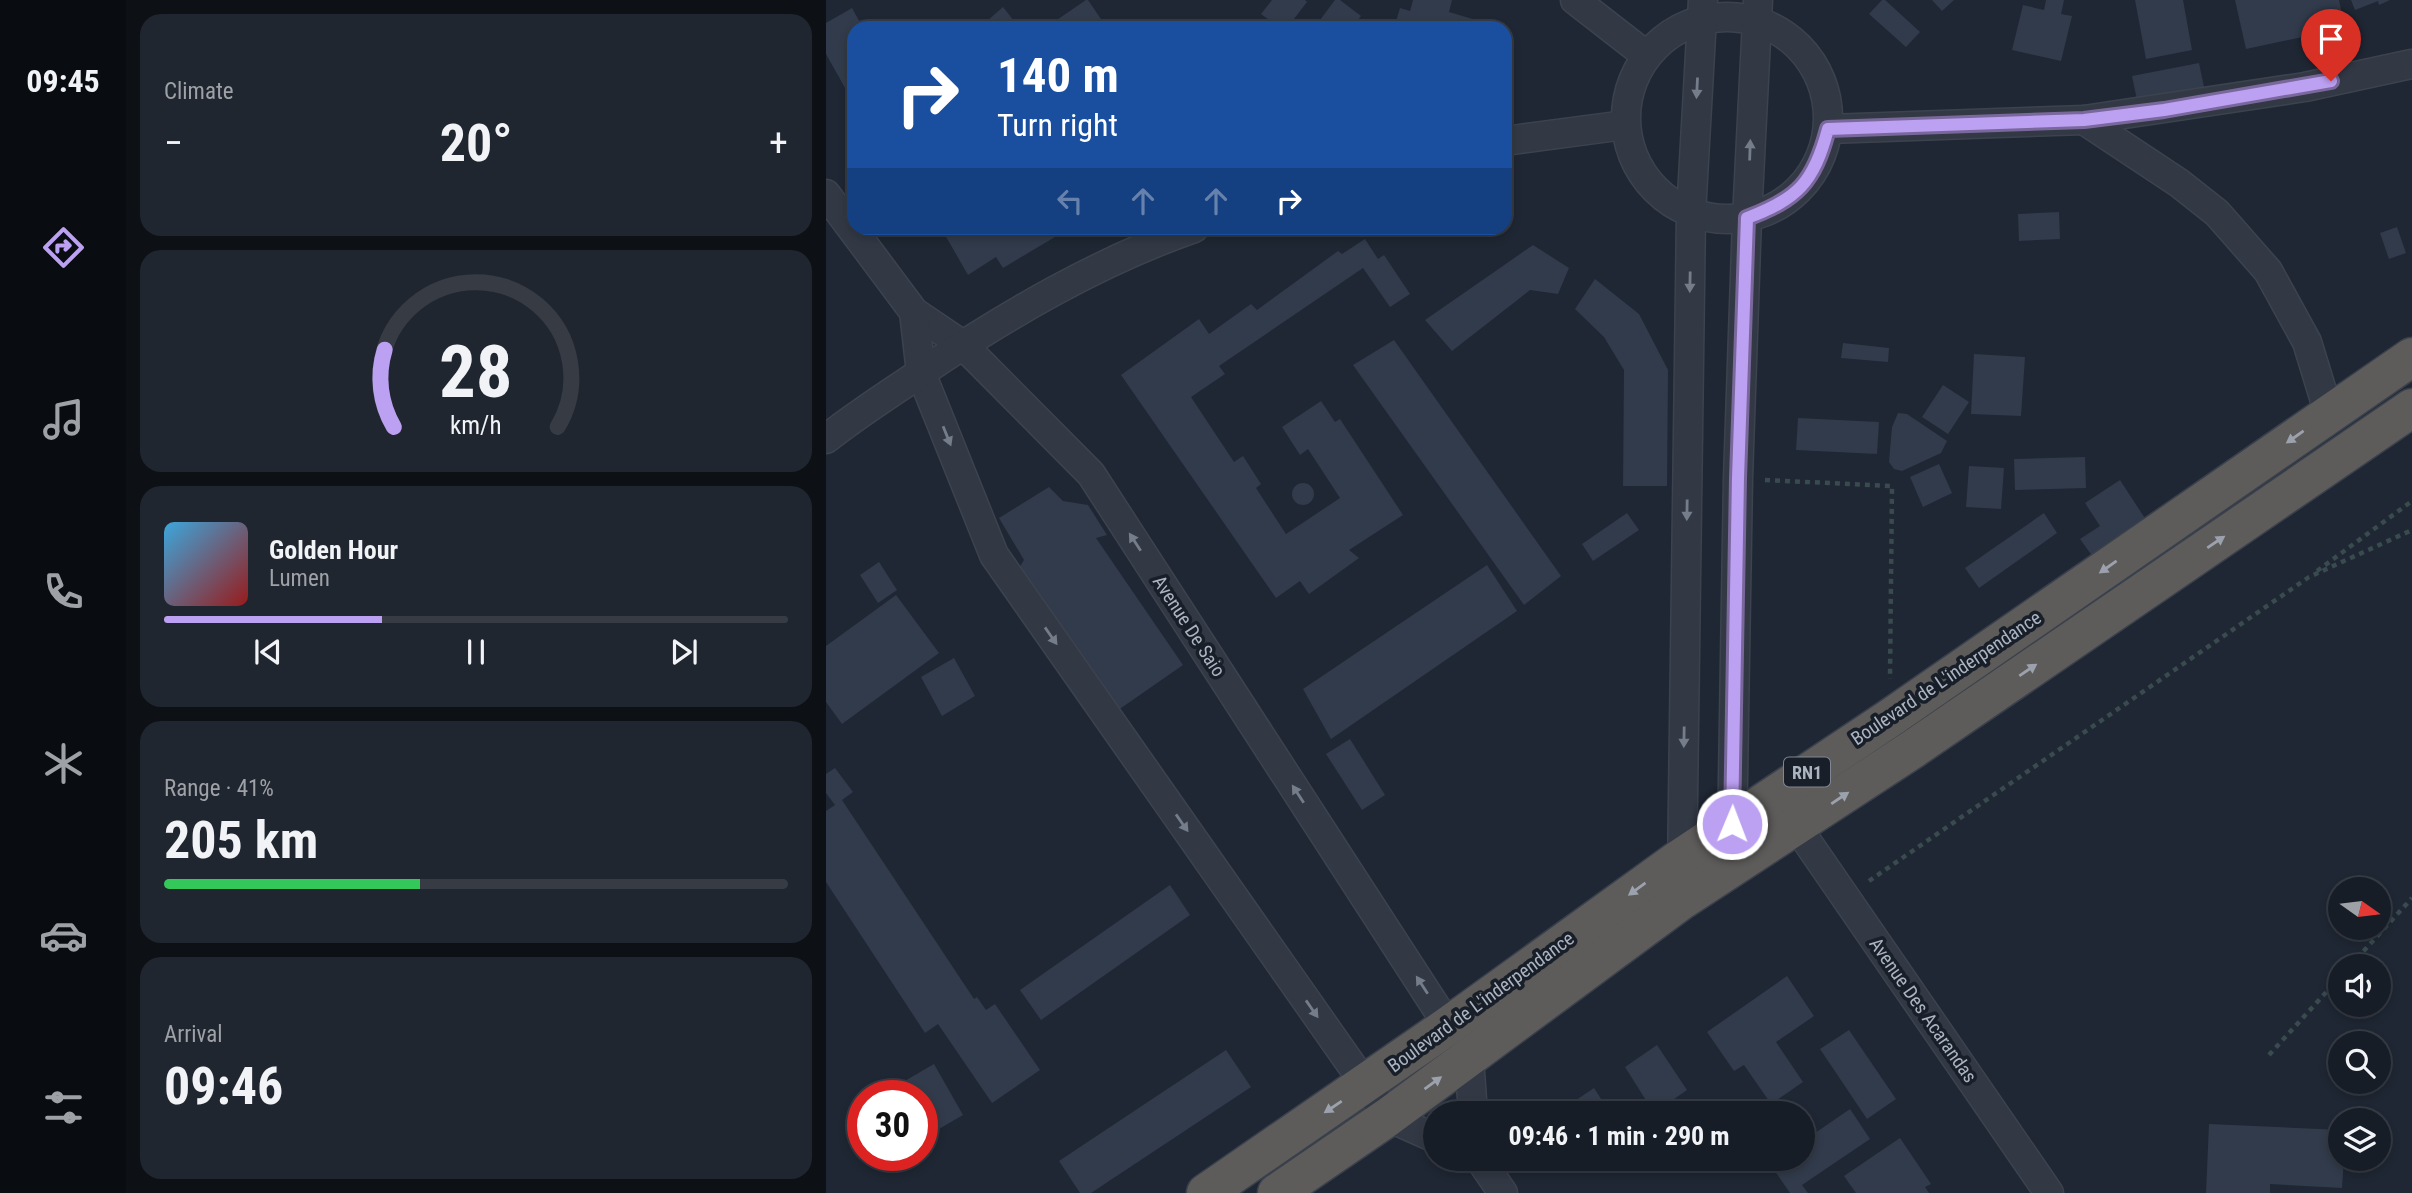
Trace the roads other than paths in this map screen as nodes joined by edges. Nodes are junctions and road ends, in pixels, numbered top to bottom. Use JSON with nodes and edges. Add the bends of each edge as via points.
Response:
{"nodes":[{"id":1,"x":1575,"y":0,"type":"edge"},
{"id":2,"x":1702,"y":10,"type":"edge"},
{"id":3,"x":1757,"y":10,"type":"edge"},
{"id":4,"x":1647,"y":56,"type":"junction"},
{"id":5,"x":2412,"y":64,"type":"edge"},
{"id":6,"x":2084,"y":120,"type":"junction"},
{"id":7,"x":1625,"y":125,"type":"junction"},
{"id":8,"x":1828,"y":129,"type":"junction"},
{"id":9,"x":1512,"y":140,"type":"edge"},
{"id":10,"x":826,"y":194,"type":"edge"},
{"id":11,"x":1691,"y":214,"type":"junction"},
{"id":12,"x":1747,"y":218,"type":"junction"},
{"id":13,"x":847,"y":222,"type":"edge"},
{"id":14,"x":857,"y":235,"type":"edge"},
{"id":15,"x":1178,"y":235,"type":"edge"},
{"id":16,"x":914,"y":312,"type":"junction"},
{"id":17,"x":963,"y":345,"type":"junction"},
{"id":18,"x":2412,"y":357,"type":"edge"},
{"id":19,"x":921,"y":373,"type":"junction"},
{"id":20,"x":2412,"y":408,"type":"edge"},
{"id":21,"x":2329,"y":414,"type":"junction"},
{"id":22,"x":826,"y":439,"type":"edge"},
{"id":23,"x":1732,"y":824,"type":"junction"},
{"id":24,"x":1797,"y":827,"type":"junction"},
{"id":25,"x":1682,"y":857,"type":"junction"},
{"id":26,"x":1733,"y":867,"type":"junction"},
{"id":27,"x":1682,"y":900,"type":"junction"},
{"id":28,"x":1448,"y":1027,"type":"junction"},
{"id":29,"x":1469,"y":1058,"type":"junction"},
{"id":30,"x":1365,"y":1084,"type":"junction"},
{"id":31,"x":1472,"y":1101,"type":"edge"},
{"id":32,"x":1388,"y":1117,"type":"junction"},
{"id":33,"x":1423,"y":1133,"type":"edge"},
{"id":34,"x":1488,"y":1171,"type":"edge"},
{"id":35,"x":1206,"y":1193,"type":"edge"},
{"id":36,"x":1277,"y":1193,"type":"edge"},
{"id":37,"x":1503,"y":1193,"type":"edge"},
{"id":38,"x":2049,"y":1193,"type":"edge"}],
"edges":[{"from":1,"to":4,"type":"street"},
{"from":2,"to":3,"type":"street","via":[[1728,17]]},
{"from":2,"to":4,"type":"street"},
{"from":2,"to":11,"type":"street","one_way":true},
{"from":3,"to":8,"type":"street","via":[[1791,39],[1816,71],[1824,89]]},
{"from":12,"to":3,"type":"street","one_way":true},
{"from":4,"to":7,"type":"street","via":[[1634,77]]},
{"from":5,"to":6,"type":"street","via":[[2305,87]]},
{"from":6,"to":8,"type":"street"},
{"from":6,"to":21,"type":"street","via":[[2217,213],[2268,271],[2307,342]]},
{"from":7,"to":9,"type":"street"},
{"from":7,"to":11,"type":"street","via":[[1631,153],[1645,179],[1665,200]]},
{"from":8,"to":12,"type":"street","via":[[1819,160],[1802,187],[1777,207]]},
{"from":10,"to":13,"type":"street","name":"Avenue De Saio"},
{"from":11,"to":12,"type":"street","via":[[1718,220]]},
{"from":11,"to":25,"type":"street","one_way":true},
{"from":12,"to":23,"type":"street"},
{"from":14,"to":16,"type":"street","name":"Avenue De Saio"},
{"from":15,"to":17,"type":"street","via":[[1073,280]]},
{"from":16,"to":17,"type":"street","name":"Avenue De Saio"},
{"from":16,"to":19,"type":"street"},
{"from":17,"to":19,"type":"street"},
{"from":28,"to":17,"type":"street","name":"Avenue De Saio","one_way":true,"via":[[1091,474]]},
{"from":18,"to":21,"type":"highway","name":"Boulevard de L'inderpendance","number":"RN1"},
{"from":19,"to":22,"type":"street"},
{"from":19,"to":30,"type":"street","one_way":true,"via":[[994,555]]},
{"from":24,"to":20,"type":"highway","name":"Boulevard de L'inderpendance","number":"RN1","one_way":true},
{"from":21,"to":23,"type":"highway","name":"Boulevard de L'inderpendance","number":"RN1","one_way":true},
{"from":23,"to":25,"type":"highway","name":"Boulevard de L'inderpendance","number":"RN1"},
{"from":23,"to":26,"type":"street"},
{"from":24,"to":26,"type":"highway","name":"Boulevard de L'inderpendance","number":"RN1"},
{"from":24,"to":38,"type":"street","name":"Avenue Des Acarandas"},
{"from":25,"to":27,"type":"street"},
{"from":25,"to":28,"type":"highway","name":"Boulevard de L'inderpendance","number":"RN1","one_way":true},
{"from":26,"to":27,"type":"highway","name":"Boulevard de L'inderpendance","number":"RN1"},
{"from":27,"to":29,"type":"highway","name":"Boulevard de L'inderpendance","number":"RN1"},
{"from":28,"to":29,"type":"street","name":"Avenue De Saio"},
{"from":28,"to":30,"type":"highway","name":"Boulevard de L'inderpendance","number":"RN1"},
{"from":29,"to":31,"type":"street","name":"Avenue De Saio"},
{"from":32,"to":29,"type":"highway","name":"Boulevard de L'inderpendance","number":"RN1","one_way":true},
{"from":30,"to":32,"type":"street"},
{"from":30,"to":35,"type":"highway","name":"Boulevard de L'inderpendance","number":"RN1","one_way":true},
{"from":32,"to":33,"type":"street"},
{"from":32,"to":36,"type":"highway","name":"Boulevard de L'inderpendance","number":"RN1"},
{"from":34,"to":37,"type":"street"}]}
